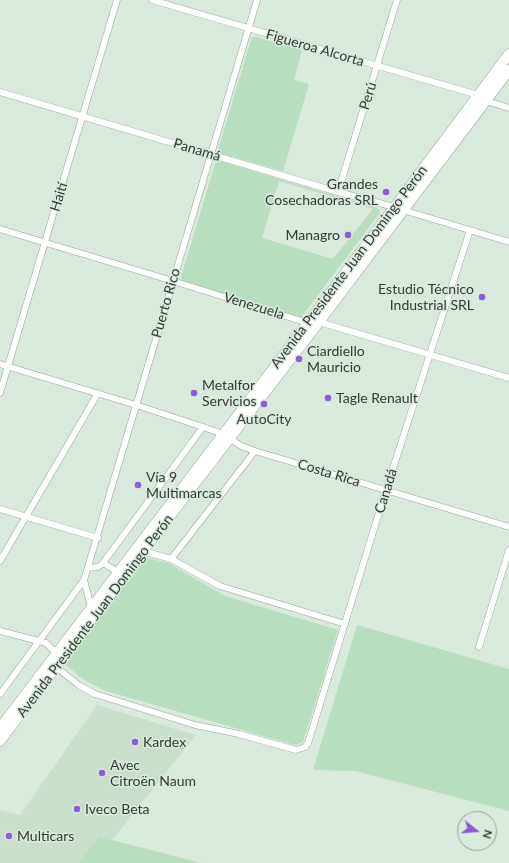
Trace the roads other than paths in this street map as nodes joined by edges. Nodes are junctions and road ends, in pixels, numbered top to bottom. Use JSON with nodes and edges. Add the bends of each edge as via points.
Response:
{"nodes":[{"id":1,"x":117,"y":0,"type":"edge"},
{"id":2,"x":152,"y":0,"type":"edge"},
{"id":3,"x":257,"y":0,"type":"edge"},
{"id":4,"x":397,"y":0,"type":"edge"},
{"id":5,"x":248,"y":29,"type":"junction"},
{"id":6,"x":509,"y":54,"type":"edge"},
{"id":7,"x":377,"y":66,"type":"junction"},
{"id":8,"x":509,"y":70,"type":"edge"},
{"id":9,"x":0,"y":92,"type":"edge"},
{"id":10,"x":482,"y":98,"type":"junction"},
{"id":11,"x":509,"y":108,"type":"edge"},
{"id":12,"x":83,"y":116,"type":"junction"},
{"id":13,"x":211,"y":154,"type":"junction"},
{"id":14,"x":338,"y":192,"type":"junction"},
{"id":15,"x":399,"y":208,"type":"junction"},
{"id":16,"x":0,"y":229,"type":"edge"},
{"id":17,"x":470,"y":230,"type":"junction"},
{"id":18,"x":45,"y":242,"type":"junction"},
{"id":19,"x":509,"y":242,"type":"edge"},
{"id":20,"x":173,"y":281,"type":"junction"},
{"id":21,"x":319,"y":322,"type":"junction"},
{"id":22,"x":308,"y":323,"type":"junction"},
{"id":23,"x":429,"y":354,"type":"junction"},
{"id":24,"x":0,"y":364,"type":"edge"},
{"id":25,"x":8,"y":367,"type":"junction"},
{"id":26,"x":509,"y":378,"type":"edge"},
{"id":27,"x":0,"y":393,"type":"edge"},
{"id":28,"x":98,"y":393,"type":"junction"},
{"id":29,"x":136,"y":405,"type":"junction"},
{"id":30,"x":203,"y":427,"type":"junction"},
{"id":31,"x":226,"y":436,"type":"junction"},
{"id":32,"x":255,"y":451,"type":"junction"},
{"id":33,"x":386,"y":490,"type":"junction"},
{"id":34,"x":0,"y":509,"type":"edge"},
{"id":35,"x":26,"y":517,"type":"junction"},
{"id":36,"x":509,"y":527,"type":"edge"},
{"id":37,"x":98,"y":538,"type":"junction"},
{"id":38,"x":509,"y":550,"type":"edge"},
{"id":39,"x":143,"y":551,"type":"junction"},
{"id":40,"x":171,"y":559,"type":"junction"},
{"id":41,"x":0,"y":561,"type":"edge"},
{"id":42,"x":103,"y":563,"type":"junction"},
{"id":43,"x":88,"y":568,"type":"junction"},
{"id":44,"x":118,"y":572,"type":"junction"},
{"id":45,"x":84,"y":580,"type":"junction"},
{"id":46,"x":91,"y":607,"type":"junction"},
{"id":47,"x":345,"y":624,"type":"junction"},
{"id":48,"x":0,"y":631,"type":"edge"},
{"id":49,"x":38,"y":641,"type":"junction"},
{"id":50,"x":479,"y":647,"type":"dead end"},
{"id":51,"x":56,"y":653,"type":"junction"},
{"id":52,"x":56,"y":667,"type":"junction"},
{"id":53,"x":0,"y":694,"type":"edge"},
{"id":54,"x":0,"y":728,"type":"edge"},
{"id":55,"x":0,"y":742,"type":"edge"}],
"edges":[{"from":1,"to":12,"type":"street","name":"Haití"},
{"from":2,"to":5,"type":"street","name":"Figueroa Alcorta"},
{"from":3,"to":5,"type":"street","name":"Puerto Rico"},
{"from":4,"to":7,"type":"street","name":"Perú"},
{"from":5,"to":7,"type":"street","name":"Figueroa Alcorta"},
{"from":5,"to":13,"type":"street","name":"Puerto Rico"},
{"from":6,"to":10,"type":"main road","name":"Avenida Presidente Juan Domingo Perón"},
{"from":7,"to":10,"type":"street","name":"Figueroa Alcorta"},
{"from":7,"to":14,"type":"street","name":"Perú"},
{"from":8,"to":10,"type":"main road","name":"Avenida Presidente Juan Domingo Perón"},
{"from":9,"to":12,"type":"street","name":"Panamá"},
{"from":10,"to":11,"type":"street","name":"Figueroa Alcorta"},
{"from":10,"to":15,"type":"main road","name":"Avenida Presidente Juan Domingo Perón"},
{"from":12,"to":13,"type":"street","name":"Panamá"},
{"from":12,"to":18,"type":"street","name":"Haití"},
{"from":13,"to":14,"type":"street","name":"Panamá"},
{"from":13,"to":20,"type":"street","name":"Puerto Rico"},
{"from":14,"to":15,"type":"street","name":"Panamá"},
{"from":15,"to":17,"type":"street","name":"Panamá"},
{"from":15,"to":21,"type":"main road","name":"Avenida Presidente Juan Domingo Perón"},
{"from":15,"to":22,"type":"main road","name":"Avenida Presidente Juan Domingo Perón"},
{"from":16,"to":18,"type":"street","name":"Venezuela"},
{"from":17,"to":19,"type":"street","name":"Panamá"},
{"from":17,"to":23,"type":"street","name":"Canadá"},
{"from":18,"to":20,"type":"street","name":"Venezuela"},
{"from":18,"to":25,"type":"street","name":"Haití"},
{"from":20,"to":22,"type":"street","name":"Venezuela"},
{"from":20,"to":29,"type":"street","name":"Puerto Rico"},
{"from":21,"to":22,"type":"street","name":"Venezuela"},
{"from":21,"to":23,"type":"street","name":"Venezuela"},
{"from":21,"to":31,"type":"main road","name":"Avenida Presidente Juan Domingo Perón"},
{"from":22,"to":31,"type":"main road","name":"Avenida Presidente Juan Domingo Perón"},
{"from":23,"to":26,"type":"street","name":"Venezuela"},
{"from":23,"to":33,"type":"street","name":"Canadá"},
{"from":24,"to":25,"type":"street"},
{"from":25,"to":27,"type":"street","name":"Haití"},
{"from":25,"to":28,"type":"street"},
{"from":28,"to":29,"type":"street"},
{"from":28,"to":35,"type":"street"},
{"from":29,"to":30,"type":"street"},
{"from":29,"to":37,"type":"street","name":"Puerto Rico"},
{"from":30,"to":31,"type":"street"},
{"from":30,"to":42,"type":"street"},
{"from":31,"to":32,"type":"street","name":"Costa Rica"},
{"from":31,"to":39,"type":"main road","name":"Avenida Presidente Juan Domingo Perón"},
{"from":31,"to":44,"type":"main road","name":"Avenida Presidente Juan Domingo Perón"},
{"from":32,"to":33,"type":"street","name":"Costa Rica"},
{"from":32,"to":40,"type":"street"},
{"from":33,"to":36,"type":"street","name":"Costa Rica"},
{"from":33,"to":47,"type":"street","name":"Canadá"},
{"from":34,"to":35,"type":"street"},
{"from":35,"to":37,"type":"street"},
{"from":35,"to":41,"type":"street"},
{"from":37,"to":43,"type":"street","name":"Puerto Rico"},
{"from":38,"to":50,"type":"street"},
{"from":39,"to":40,"type":"street"},
{"from":39,"to":52,"type":"main road","name":"Avenida Presidente Juan Domingo Perón"},
{"from":40,"to":47,"type":"street","via":[[220,586]]},
{"from":42,"to":43,"type":"street","via":[[98,567]]},
{"from":42,"to":44,"type":"street"},
{"from":43,"to":45,"type":"street","name":"Puerto Rico"},
{"from":44,"to":46,"type":"main road","name":"Avenida Presidente Juan Domingo Perón"},
{"from":45,"to":46,"type":"street"},
{"from":45,"to":49,"type":"street"},
{"from":46,"to":51,"type":"main road","name":"Avenida Presidente Juan Domingo Perón"},
{"from":47,"to":52,"type":"street","name":"Canadá","via":[[308,743],[296,750],[195,725],[95,694]]},
{"from":48,"to":49,"type":"street"},
{"from":49,"to":51,"type":"street","via":[[46,643]]},
{"from":49,"to":53,"type":"street"},
{"from":51,"to":54,"type":"main road","name":"Avenida Presidente Juan Domingo Perón"},
{"from":52,"to":55,"type":"main road","name":"Avenida Presidente Juan Domingo Perón"}]}
